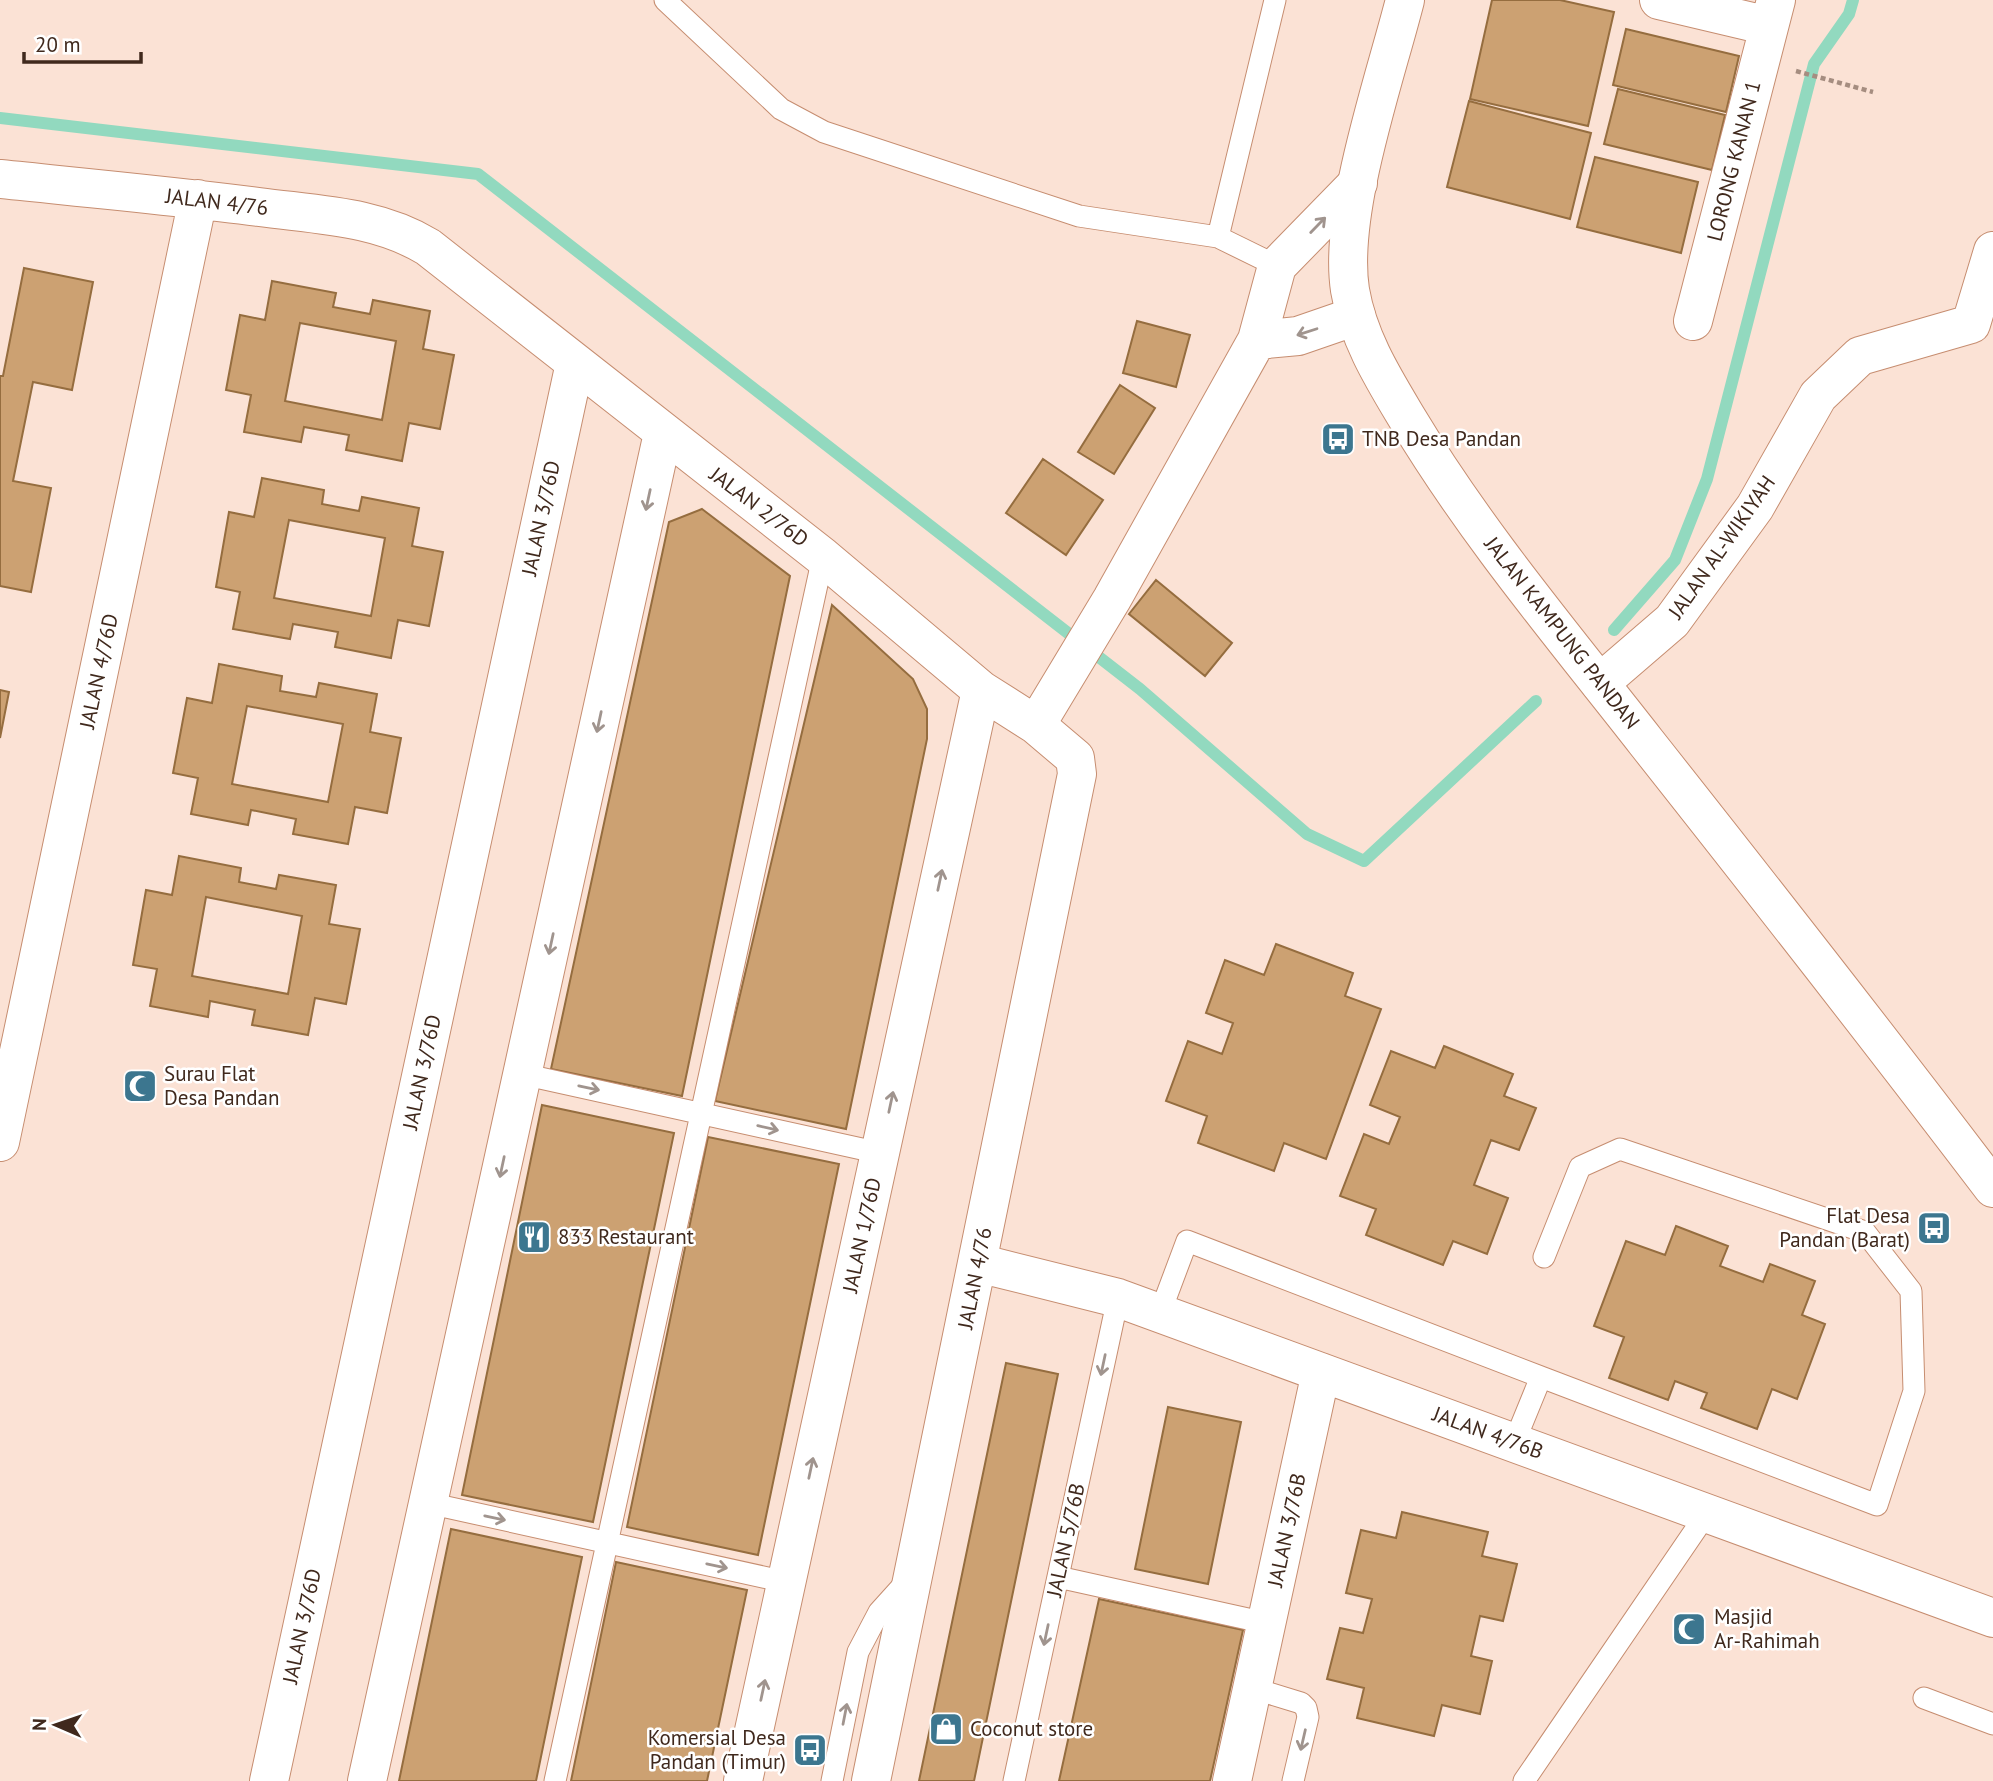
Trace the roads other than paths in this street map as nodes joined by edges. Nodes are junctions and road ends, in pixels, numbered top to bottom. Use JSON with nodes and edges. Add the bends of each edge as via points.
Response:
{"nodes":[{"id":1,"x":665,"y":0,"type":"edge"},
{"id":2,"x":1275,"y":0,"type":"edge"},
{"id":3,"x":1405,"y":0,"type":"edge"},
{"id":4,"x":1659,"y":0,"type":"edge"},
{"id":5,"x":1772,"y":13,"type":"edge"},
{"id":6,"x":0,"y":179,"type":"edge"},
{"id":7,"x":1358,"y":183,"type":"junction"},
{"id":8,"x":198,"y":199,"type":"junction"},
{"id":9,"x":1218,"y":237,"type":"junction"},
{"id":10,"x":428,"y":247,"type":"joint"},
{"id":11,"x":1993,"y":251,"type":"edge"},
{"id":12,"x":1277,"y":266,"type":"junction"},
{"id":13,"x":1356,"y":316,"type":"junction"},
{"id":14,"x":1693,"y":321,"type":"dead end"},
{"id":15,"x":1257,"y":340,"type":"junction"},
{"id":16,"x":575,"y":363,"type":"junction"},
{"id":17,"x":663,"y":433,"type":"junction"},
{"id":18,"x":823,"y":556,"type":"junction"},
{"id":19,"x":1600,"y":683,"type":"junction"},
{"id":20,"x":981,"y":690,"type":"junction"},
{"id":21,"x":1036,"y":726,"type":"junction"},
{"id":22,"x":1077,"y":774,"type":"joint"},
{"id":23,"x":522,"y":1074,"type":"junction"},
{"id":24,"x":701,"y":1113,"type":"junction"},
{"id":25,"x":0,"y":1142,"type":"edge"},
{"id":26,"x":880,"y":1153,"type":"junction"},
{"id":27,"x":1993,"y":1188,"type":"edge"},
{"id":28,"x":1544,"y":1257,"type":"dead end"},
{"id":29,"x":978,"y":1263,"type":"junction"},
{"id":30,"x":1118,"y":1298,"type":"junction"},
{"id":31,"x":1160,"y":1313,"type":"junction"},
{"id":32,"x":1321,"y":1372,"type":"junction"},
{"id":33,"x":1541,"y":1377,"type":"junction"},
{"id":34,"x":1514,"y":1443,"type":"junction"},
{"id":35,"x":428,"y":1503,"type":"junction"},
{"id":36,"x":1707,"y":1513,"type":"junction"},
{"id":37,"x":607,"y":1542,"type":"junction"},
{"id":38,"x":914,"y":1574,"type":"junction"},
{"id":39,"x":1058,"y":1577,"type":"junction"},
{"id":40,"x":786,"y":1582,"type":"junction"},
{"id":41,"x":1993,"y":1618,"type":"edge"},
{"id":42,"x":1266,"y":1623,"type":"junction"},
{"id":43,"x":1252,"y":1688,"type":"junction"},
{"id":44,"x":1924,"y":1698,"type":"dead end"},
{"id":45,"x":1993,"y":1724,"type":"edge"},
{"id":46,"x":268,"y":1781,"type":"edge"},
{"id":47,"x":367,"y":1781,"type":"edge"},
{"id":48,"x":555,"y":1781,"type":"edge"},
{"id":49,"x":743,"y":1781,"type":"edge"},
{"id":50,"x":832,"y":1781,"type":"edge"},
{"id":51,"x":871,"y":1781,"type":"edge"},
{"id":52,"x":1014,"y":1781,"type":"edge"},
{"id":53,"x":1232,"y":1781,"type":"edge"},
{"id":54,"x":1293,"y":1781,"type":"edge"},
{"id":55,"x":1524,"y":1781,"type":"edge"}],
"edges":[{"from":1,"to":9,"type":"lane","via":[[780,109],[824,132],[1079,216]]},
{"from":2,"to":9,"type":"lane"},
{"from":3,"to":7,"type":"street","name":"JALAN KAMPUNG PANDAN"},
{"from":4,"to":5,"type":"street"},
{"from":5,"to":14,"type":"street","name":"LORONG KANAN 1"},
{"from":6,"to":8,"type":"street","name":"JALAN 4/76"},
{"from":12,"to":7,"type":"street","one_way":true},
{"from":7,"to":13,"type":"street","name":"JALAN KAMPUNG PANDAN","via":[[1349,251]]},
{"from":8,"to":10,"type":"street","name":"JALAN 4/76","via":[[382,224]]},
{"from":8,"to":25,"type":"street","name":"JALAN 4/76D"},
{"from":9,"to":12,"type":"lane"},
{"from":10,"to":16,"type":"street","name":"JALAN 2/76D"},
{"from":11,"to":19,"type":"street","name":"JALAN AL-WIKIYAH","via":[[1971,324],[1860,356],[1818,396],[1755,507],[1672,621]]},
{"from":12,"to":15,"type":"street"},
{"from":13,"to":15,"type":"street","one_way":true,"via":[[1297,336]]},
{"from":13,"to":19,"type":"street","name":"JALAN KAMPUNG PANDAN","via":[[1374,363],[1430,457]]},
{"from":15,"to":21,"type":"street"},
{"from":16,"to":17,"type":"street","name":"JALAN 2/76D"},
{"from":16,"to":46,"type":"street","name":"JALAN 3/76D"},
{"from":17,"to":18,"type":"street","name":"JALAN 2/76D"},
{"from":17,"to":23,"type":"street","one_way":true},
{"from":18,"to":20,"type":"street","name":"JALAN 2/76D"},
{"from":18,"to":24,"type":"lane"},
{"from":19,"to":27,"type":"street","name":"JALAN KAMPUNG PANDAN"},
{"from":20,"to":21,"type":"street","name":"JALAN 2/76D"},
{"from":26,"to":20,"type":"street","name":"JALAN 1/76D","one_way":true},
{"from":21,"to":22,"type":"street","name":"JALAN 2/76D","via":[[1075,758]]},
{"from":22,"to":29,"type":"street","name":"JALAN 4/76"},
{"from":23,"to":24,"type":"lane","one_way":true},
{"from":23,"to":35,"type":"street","one_way":true},
{"from":24,"to":26,"type":"lane","one_way":true},
{"from":24,"to":37,"type":"lane"},
{"from":40,"to":26,"type":"street","name":"JALAN 1/76D","one_way":true},
{"from":28,"to":33,"type":"lane","via":[[1580,1167],[1620,1149],[1865,1232],[1911,1291],[1914,1391],[1877,1505]]},
{"from":29,"to":30,"type":"street","name":"JALAN 4/76B"},
{"from":29,"to":38,"type":"street","name":"JALAN 4/76"},
{"from":30,"to":31,"type":"street","name":"JALAN 4/76B"},
{"from":30,"to":39,"type":"lane","name":"JALAN 5/76B","one_way":true},
{"from":31,"to":32,"type":"street","name":"JALAN 4/76B"},
{"from":31,"to":33,"type":"lane","via":[[1187,1241]]},
{"from":32,"to":34,"type":"street","name":"JALAN 4/76B"},
{"from":32,"to":42,"type":"street","name":"JALAN 3/76B"},
{"from":33,"to":34,"type":"lane"},
{"from":34,"to":36,"type":"street","name":"JALAN 4/76B"},
{"from":35,"to":37,"type":"lane","one_way":true},
{"from":35,"to":47,"type":"street"},
{"from":36,"to":41,"type":"street","name":"JALAN 4/76B"},
{"from":36,"to":55,"type":"lane"},
{"from":37,"to":40,"type":"lane","one_way":true},
{"from":37,"to":48,"type":"lane"},
{"from":50,"to":38,"type":"lane","one_way":true,"via":[[858,1652],[879,1612]]},
{"from":38,"to":51,"type":"street","name":"JALAN 4/76"},
{"from":39,"to":42,"type":"lane"},
{"from":39,"to":52,"type":"lane","name":"JALAN 5/76B","one_way":true},
{"from":49,"to":40,"type":"street","name":"JALAN 1/76D","one_way":true},
{"from":42,"to":43,"type":"street","name":"JALAN 3/76B"},
{"from":43,"to":53,"type":"street","name":"JALAN 3/76B"},
{"from":43,"to":54,"type":"lane","one_way":true,"via":[[1306,1709]]},
{"from":44,"to":45,"type":"lane"}]}
